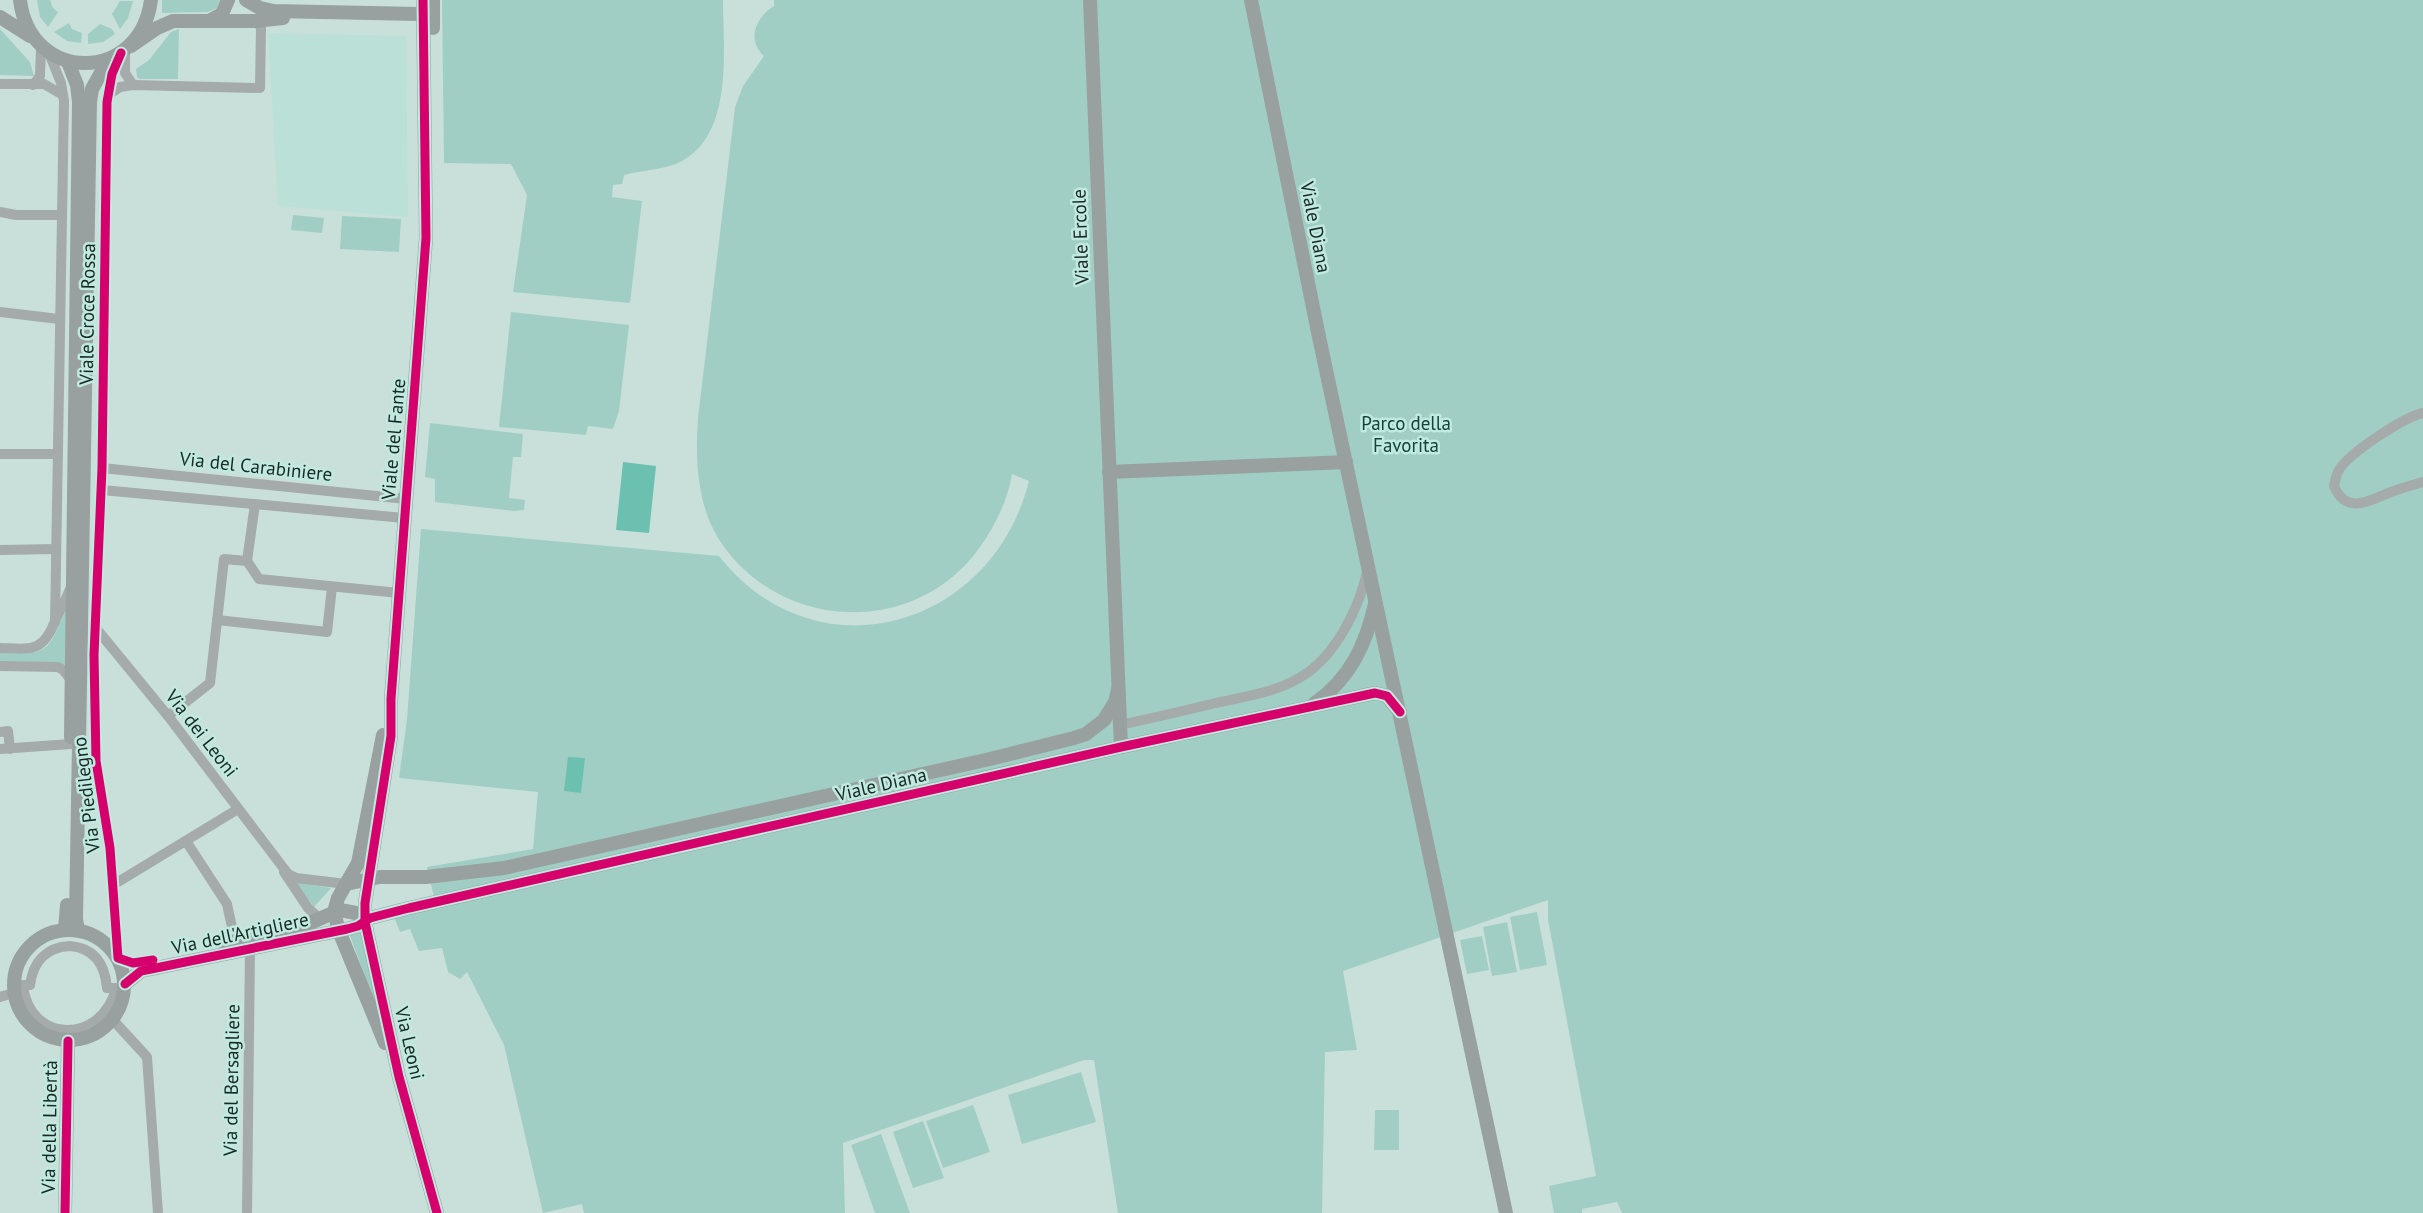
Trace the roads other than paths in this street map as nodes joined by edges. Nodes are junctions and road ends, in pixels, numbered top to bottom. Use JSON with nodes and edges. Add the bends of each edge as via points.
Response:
{"nodes":[{"id":1,"x":20,"y":0,"type":"edge"},
{"id":2,"x":151,"y":0,"type":"edge"},
{"id":3,"x":228,"y":0,"type":"edge"},
{"id":4,"x":246,"y":0,"type":"edge"},
{"id":5,"x":431,"y":0,"type":"edge"},
{"id":6,"x":1090,"y":0,"type":"edge"},
{"id":7,"x":1251,"y":0,"type":"edge"},
{"id":8,"x":267,"y":5,"type":"edge"},
{"id":9,"x":421,"y":11,"type":"edge"},
{"id":10,"x":0,"y":17,"type":"edge"},
{"id":11,"x":302,"y":18,"type":"junction"},
{"id":12,"x":211,"y":20,"type":"junction"},
{"id":13,"x":255,"y":21,"type":"junction"},
{"id":14,"x":41,"y":46,"type":"junction"},
{"id":15,"x":126,"y":49,"type":"junction"},
{"id":16,"x":107,"y":60,"type":"junction"},
{"id":17,"x":68,"y":62,"type":"junction"},
{"id":18,"x":0,"y":84,"type":"edge"},
{"id":19,"x":33,"y":85,"type":"junction"},
{"id":20,"x":133,"y":86,"type":"junction"},
{"id":21,"x":63,"y":95,"type":"junction"},
{"id":22,"x":108,"y":95,"type":"junction"},
{"id":23,"x":428,"y":146,"type":"junction"},
{"id":24,"x":0,"y":212,"type":"edge"},
{"id":25,"x":61,"y":215,"type":"junction"},
{"id":26,"x":0,"y":312,"type":"edge"},
{"id":27,"x":59,"y":319,"type":"junction"},
{"id":28,"x":2423,"y":413,"type":"edge"},
{"id":29,"x":0,"y":454,"type":"edge"},
{"id":30,"x":57,"y":454,"type":"junction"},
{"id":31,"x":1346,"y":462,"type":"junction"},
{"id":32,"x":102,"y":468,"type":"junction"},
{"id":33,"x":1109,"y":472,"type":"junction"},
{"id":34,"x":2423,"y":482,"type":"edge"},
{"id":35,"x":102,"y":490,"type":"junction"},
{"id":36,"x":406,"y":499,"type":"junction"},
{"id":37,"x":255,"y":504,"type":"junction"},
{"id":38,"x":404,"y":518,"type":"junction"},
{"id":39,"x":56,"y":549,"type":"junction"},
{"id":40,"x":0,"y":550,"type":"edge"},
{"id":41,"x":247,"y":561,"type":"junction"},
{"id":42,"x":1368,"y":564,"type":"junction"},
{"id":43,"x":71,"y":586,"type":"junction"},
{"id":44,"x":332,"y":587,"type":"junction"},
{"id":45,"x":399,"y":593,"type":"junction"},
{"id":46,"x":1376,"y":601,"type":"junction"},
{"id":47,"x":217,"y":621,"type":"junction"},
{"id":48,"x":55,"y":622,"type":"junction"},
{"id":49,"x":88,"y":629,"type":"junction"},
{"id":50,"x":0,"y":648,"type":"edge"},
{"id":51,"x":0,"y":666,"type":"edge"},
{"id":52,"x":71,"y":680,"type":"junction"},
{"id":53,"x":1118,"y":689,"type":"junction"},
{"id":54,"x":391,"y":699,"type":"junction"},
{"id":55,"x":1308,"y":708,"type":"junction"},
{"id":56,"x":1400,"y":712,"type":"junction"},
{"id":57,"x":168,"y":716,"type":"junction"},
{"id":58,"x":1120,"y":725,"type":"junction"},
{"id":59,"x":0,"y":732,"type":"edge"},
{"id":60,"x":71,"y":744,"type":"junction"},
{"id":61,"x":1121,"y":747,"type":"junction"},
{"id":62,"x":5,"y":749,"type":"edge"},
{"id":63,"x":238,"y":809,"type":"junction"},
{"id":64,"x":186,"y":841,"type":"junction"},
{"id":65,"x":278,"y":863,"type":"junction"},
{"id":66,"x":369,"y":878,"type":"junction"},
{"id":67,"x":346,"y":884,"type":"junction"},
{"id":68,"x":113,"y":885,"type":"junction"},
{"id":69,"x":319,"y":918,"type":"junction"},
{"id":70,"x":344,"y":922,"type":"junction"},
{"id":71,"x":71,"y":930,"type":"junction"},
{"id":72,"x":235,"y":941,"type":"junction"},
{"id":73,"x":250,"y":948,"type":"junction"},
{"id":74,"x":118,"y":958,"type":"junction"},
{"id":75,"x":120,"y":986,"type":"junction"},
{"id":76,"x":7,"y":995,"type":"edge"},
{"id":77,"x":113,"y":1020,"type":"junction"},
{"id":78,"x":68,"y":1041,"type":"junction"},
{"id":79,"x":399,"y":1077,"type":"junction"},
{"id":80,"x":65,"y":1213,"type":"edge"},
{"id":81,"x":158,"y":1213,"type":"edge"},
{"id":82,"x":247,"y":1213,"type":"edge"},
{"id":83,"x":437,"y":1213,"type":"edge"},
{"id":84,"x":1506,"y":1213,"type":"edge"}],
"edges":[{"from":1,"to":14,"type":"street","via":[[26,25]]},
{"from":2,"to":15,"type":"street","via":[[143,31]]},
{"from":3,"to":12,"type":"street","via":[[222,14]]},
{"from":4,"to":8,"type":"street"},
{"from":5,"to":9,"type":"street","name":"Viale del Fante"},
{"from":5,"to":23,"type":"street"},
{"from":6,"to":33,"type":"street","name":"Viale Ercole"},
{"from":7,"to":31,"type":"street","name":"Viale Diana"},
{"from":8,"to":9,"type":"street"},
{"from":9,"to":11,"type":"street"},
{"from":9,"to":23,"type":"street","name":"Viale del Fante"},
{"from":10,"to":14,"type":"street"},
{"from":11,"to":13,"type":"street"},
{"from":11,"to":23,"type":"street","via":[[419,26],[420,102]]},
{"from":12,"to":13,"type":"street"},
{"from":12,"to":15,"type":"street","via":[[166,23]]},
{"from":13,"to":20,"type":"street","via":[[261,27],[260,88]]},
{"from":14,"to":17,"type":"street"},
{"from":14,"to":19,"type":"street","via":[[40,76]]},
{"from":14,"to":21,"type":"street","name":"Viale Croce Rossa","via":[[58,73]]},
{"from":15,"to":16,"type":"street"},
{"from":15,"to":20,"type":"street","via":[[125,73]]},
{"from":15,"to":22,"type":"street","name":"Viale Croce Rossa","via":[[112,74]]},
{"from":16,"to":17,"type":"street"},
{"from":16,"to":49,"type":"street","name":"Viale Croce Rossa","via":[[90,102]]},
{"from":17,"to":43,"type":"street","name":"Viale Croce Rossa","via":[[79,102]]},
{"from":18,"to":19,"type":"street"},
{"from":19,"to":21,"type":"street","via":[[50,86]]},
{"from":20,"to":22,"type":"street"},
{"from":21,"to":25,"type":"street","name":"Viale Croce Rossa"},
{"from":22,"to":32,"type":"street","name":"Viale Croce Rossa"},
{"from":23,"to":36,"type":"street","name":"Viale del Fante"},
{"from":24,"to":25,"type":"street"},
{"from":25,"to":27,"type":"street","name":"Viale Croce Rossa"},
{"from":26,"to":27,"type":"street"},
{"from":27,"to":30,"type":"street","name":"Viale Croce Rossa"},
{"from":28,"to":34,"type":"street","via":[[2400,422],[2346,462],[2334,486],[2342,499],[2365,504]]},
{"from":29,"to":30,"type":"street"},
{"from":30,"to":39,"type":"street","name":"Viale Croce Rossa"},
{"from":31,"to":33,"type":"street"},
{"from":31,"to":42,"type":"street","name":"Viale Diana"},
{"from":32,"to":35,"type":"street","name":"Viale Croce Rossa"},
{"from":32,"to":36,"type":"street","name":"Via del Carabiniere"},
{"from":33,"to":53,"type":"street","name":"Viale Ercole"},
{"from":35,"to":37,"type":"street","name":"Via del Carabiniere"},
{"from":35,"to":49,"type":"street","name":"Viale Croce Rossa","via":[[99,578]]},
{"from":36,"to":38,"type":"street","name":"Viale del Fante"},
{"from":37,"to":38,"type":"street","name":"Via del Carabiniere"},
{"from":37,"to":41,"type":"street"},
{"from":38,"to":45,"type":"street","name":"Viale del Fante"},
{"from":39,"to":40,"type":"street"},
{"from":39,"to":48,"type":"street","name":"Viale Croce Rossa"},
{"from":41,"to":44,"type":"street","via":[[259,579]]},
{"from":41,"to":47,"type":"street","via":[[224,559]]},
{"from":42,"to":46,"type":"street","name":"Viale Diana"},
{"from":42,"to":58,"type":"street","name":"Viale Diana","via":[[1364,585],[1337,639],[1305,674],[1256,694]]},
{"from":43,"to":48,"type":"street"},
{"from":43,"to":52,"type":"street","name":"Viale Croce Rossa"},
{"from":44,"to":45,"type":"street"},
{"from":44,"to":47,"type":"street","via":[[327,632]]},
{"from":45,"to":54,"type":"street","name":"Viale del Fante"},
{"from":46,"to":55,"type":"street","name":"Viale Diana","via":[[1366,638],[1349,670]]},
{"from":46,"to":56,"type":"street","name":"Viale Diana"},
{"from":47,"to":57,"type":"street","via":[[210,683]]},
{"from":48,"to":50,"type":"street","via":[[44,643]]},
{"from":49,"to":57,"type":"street","name":"Via dei Leoni"},
{"from":49,"to":68,"type":"street","name":"Via Piedilegno","via":[[96,761]]},
{"from":49,"to":71,"type":"street","name":"Viale Croce Rossa","via":[[76,919]]},
{"from":51,"to":52,"type":"street","via":[[58,667]]},
{"from":52,"to":60,"type":"street","name":"Viale Croce Rossa"},
{"from":53,"to":58,"type":"street","name":"Viale Ercole"},
{"from":53,"to":66,"type":"street","name":"Viale Diana","via":[[1109,713],[1095,728],[1074,738],[504,868]]},
{"from":54,"to":66,"type":"street","name":"Viale del Fante","via":[[391,736]]},
{"from":54,"to":67,"type":"street","name":"Viale del Fante","via":[[358,863]]},
{"from":55,"to":56,"type":"street","name":"Viale Diana","via":[[1381,694]]},
{"from":55,"to":61,"type":"street","name":"Viale Diana"},
{"from":56,"to":84,"type":"street"},
{"from":57,"to":63,"type":"street","name":"Via dei Leoni"},
{"from":58,"to":61,"type":"street","name":"Viale Ercole"},
{"from":59,"to":62,"type":"street","via":[[8,731]]},
{"from":60,"to":62,"type":"street"},
{"from":60,"to":71,"type":"street","name":"Viale Croce Rossa","via":[[67,918]]},
{"from":61,"to":70,"type":"street","name":"Viale Diana"},
{"from":63,"to":64,"type":"street"},
{"from":63,"to":65,"type":"street","name":"Via dei Leoni"},
{"from":64,"to":68,"type":"street"},
{"from":64,"to":72,"type":"street","via":[[227,904]]},
{"from":65,"to":67,"type":"street","via":[[296,878]]},
{"from":65,"to":69,"type":"street","name":"Via dei Leoni"},
{"from":66,"to":67,"type":"street","name":"Viale Diana"},
{"from":66,"to":70,"type":"street","name":"Via Leoni"},
{"from":67,"to":70,"type":"street"},
{"from":68,"to":74,"type":"street","name":"Via Piedilegno"},
{"from":69,"to":70,"type":"street","name":"Via dell'Artigliere"},
{"from":69,"to":72,"type":"street","name":"Via dell'Artigliere"},
{"from":70,"to":73,"type":"street","name":"Via dell'Artigliere","via":[[332,935]]},
{"from":70,"to":79,"type":"street","name":"Via Leoni"},
{"from":70,"to":79,"type":"street","name":"Via Leoni"},
{"from":71,"to":74,"type":"street","via":[[103,942]]},
{"from":71,"to":76,"type":"street","via":[[44,936],[25,951]]},
{"from":72,"to":74,"type":"street","name":"Via dell'Artigliere","via":[[139,963]]},
{"from":73,"to":75,"type":"street","name":"Via dell'Artigliere","via":[[141,971]]},
{"from":73,"to":82,"type":"street","name":"Via del Bersagliere"},
{"from":74,"to":75,"type":"street"},
{"from":75,"to":75,"type":"street","via":[[101,1018],[88,1027],[65,1030],[36,1017],[27,1005],[23,985],[30,985],[33,968],[43,956],[71,946],[96,956],[107,988]]},
{"from":75,"to":77,"type":"street","via":[[122,1002]]},
{"from":76,"to":78,"type":"street","via":[[29,1024]]},
{"from":77,"to":78,"type":"street","via":[[94,1035]]},
{"from":77,"to":81,"type":"street","via":[[147,1057]]},
{"from":78,"to":80,"type":"street","name":"Via della Libertà"},
{"from":79,"to":83,"type":"street","name":"Via Leoni"}]}
